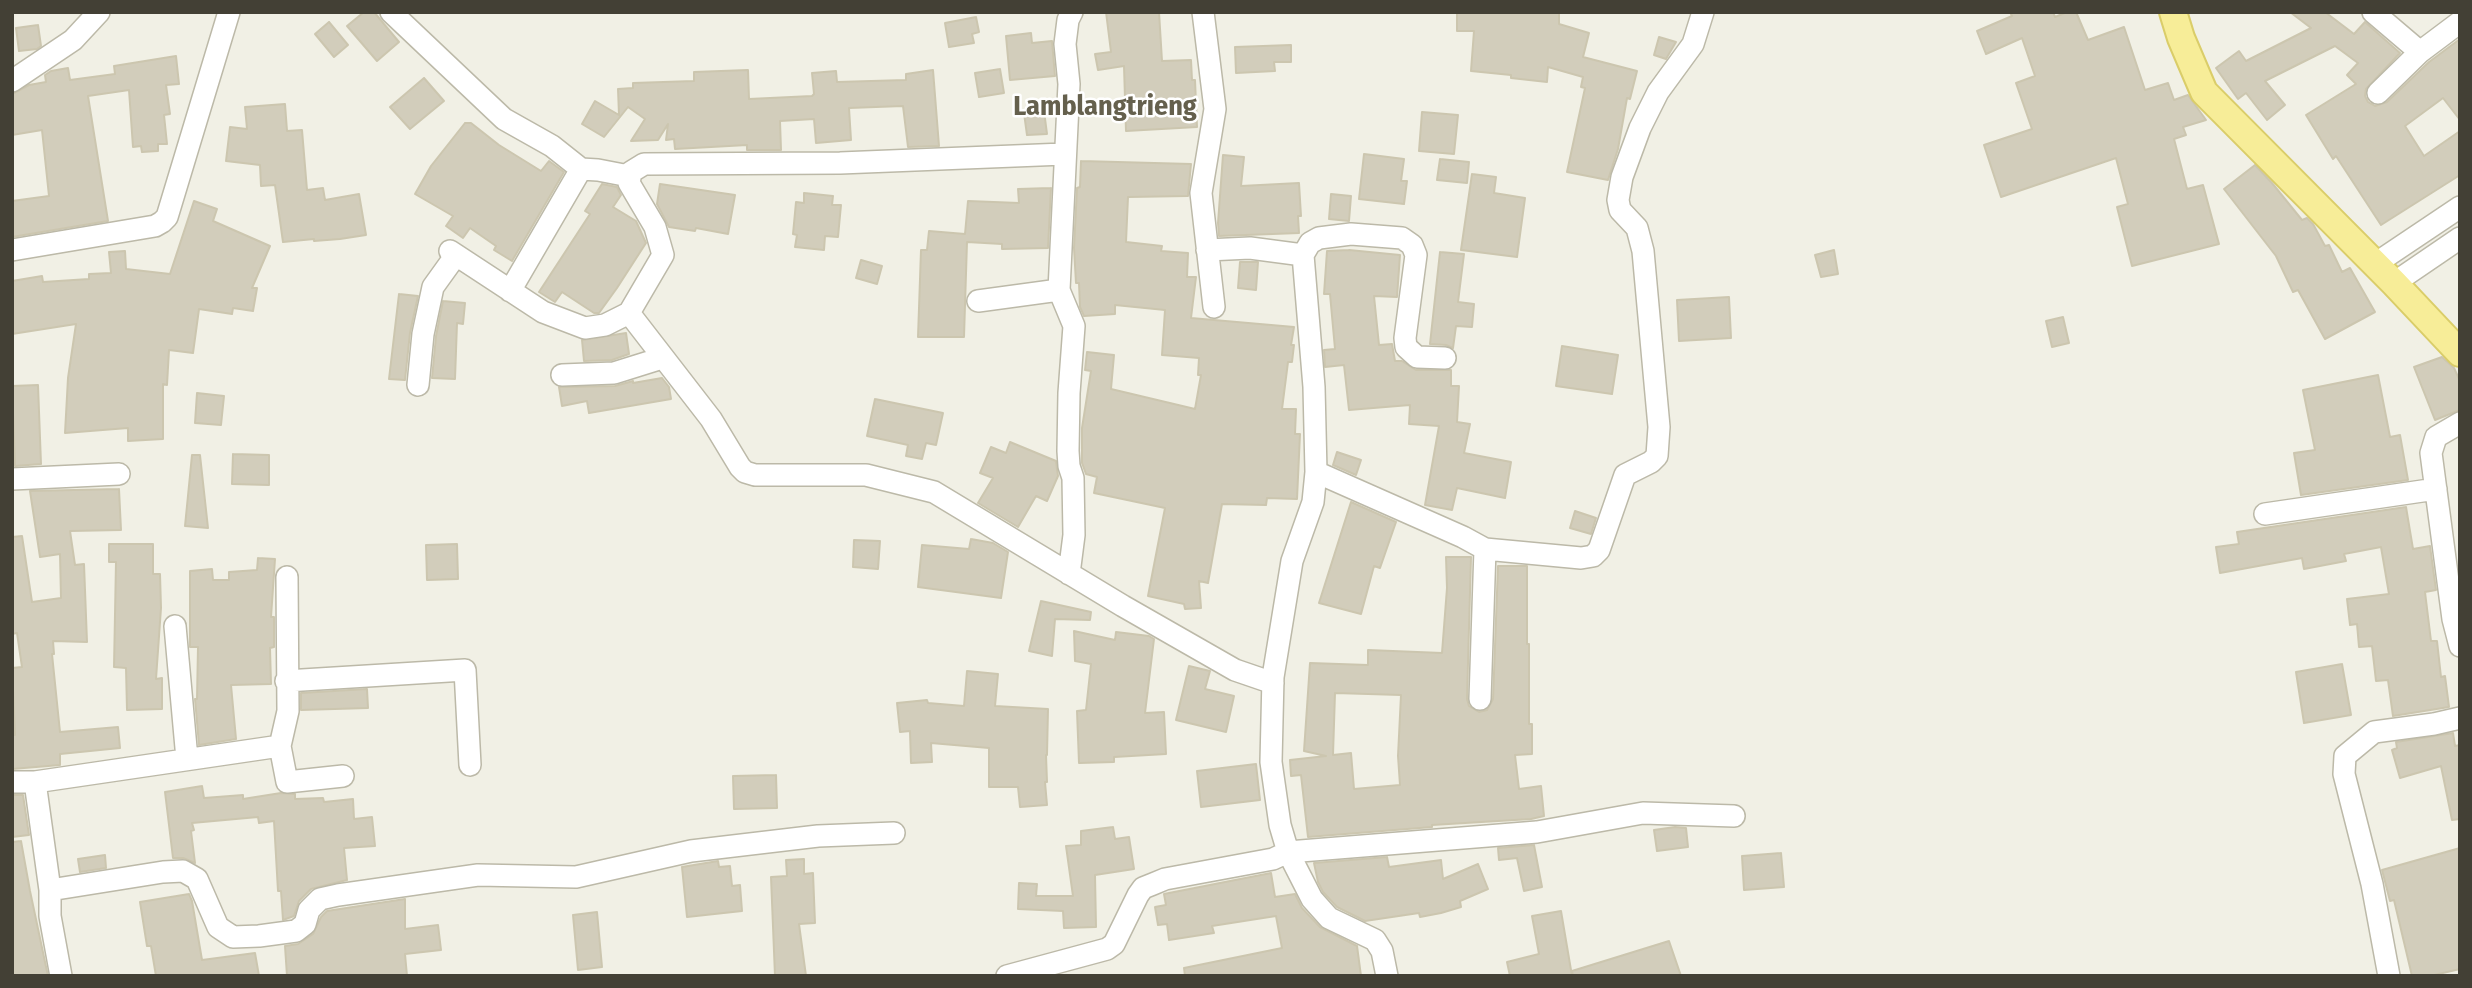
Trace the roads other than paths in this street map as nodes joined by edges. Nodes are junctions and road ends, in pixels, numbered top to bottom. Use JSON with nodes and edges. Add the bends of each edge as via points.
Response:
{"nodes":[{"id":1,"x":99,"y":12,"type":"edge"},
{"id":2,"x":391,"y":12,"type":"edge"},
{"id":3,"x":1072,"y":12,"type":"edge"},
{"id":4,"x":1203,"y":12,"type":"edge"},
{"id":5,"x":1703,"y":12,"type":"edge"},
{"id":6,"x":2173,"y":12,"type":"edge"},
{"id":7,"x":2373,"y":12,"type":"edge"},
{"id":8,"x":226,"y":13,"type":"edge"},
{"id":9,"x":2460,"y":22,"type":"edge"},
{"id":10,"x":2420,"y":52,"type":"junction"},
{"id":11,"x":12,"y":81,"type":"edge"},
{"id":12,"x":2378,"y":93,"type":"dead end"},
{"id":13,"x":1064,"y":154,"type":"junction"},
{"id":14,"x":581,"y":169,"type":"junction"},
{"id":15,"x":629,"y":176,"type":"junction"},
{"id":16,"x":2460,"y":207,"type":"edge"},
{"id":17,"x":2460,"y":237,"type":"edge"},
{"id":18,"x":12,"y":250,"type":"edge"},
{"id":19,"x":1208,"y":250,"type":"junction"},
{"id":20,"x":1303,"y":255,"type":"junction"},
{"id":21,"x":2375,"y":264,"type":"junction"},
{"id":22,"x":2394,"y":283,"type":"junction"},
{"id":23,"x":1059,"y":290,"type":"junction"},
{"id":24,"x":510,"y":291,"type":"junction"},
{"id":25,"x":978,"y":301,"type":"dead end"},
{"id":26,"x":1214,"y":307,"type":"dead end"},
{"id":27,"x":629,"y":313,"type":"junction"},
{"id":28,"x":2460,"y":354,"type":"edge"},
{"id":29,"x":662,"y":358,"type":"junction"},
{"id":30,"x":1445,"y":358,"type":"dead end"},
{"id":31,"x":562,"y":375,"type":"dead end"},
{"id":32,"x":418,"y":385,"type":"dead end"},
{"id":33,"x":2460,"y":423,"type":"edge"},
{"id":34,"x":1315,"y":472,"type":"junction"},
{"id":35,"x":119,"y":474,"type":"dead end"},
{"id":36,"x":12,"y":480,"type":"edge"},
{"id":37,"x":2437,"y":489,"type":"junction"},
{"id":38,"x":2265,"y":514,"type":"dead end"},
{"id":39,"x":1485,"y":549,"type":"junction"},
{"id":40,"x":1069,"y":574,"type":"junction"},
{"id":41,"x":287,"y":577,"type":"dead end"},
{"id":42,"x":175,"y":626,"type":"dead end"},
{"id":43,"x":2460,"y":646,"type":"edge"},
{"id":44,"x":286,"y":681,"type":"junction"},
{"id":45,"x":1273,"y":683,"type":"junction"},
{"id":46,"x":1480,"y":699,"type":"dead end"},
{"id":47,"x":2460,"y":718,"type":"edge"},
{"id":48,"x":280,"y":746,"type":"junction"},
{"id":49,"x":187,"y":759,"type":"junction"},
{"id":50,"x":470,"y":765,"type":"dead end"},
{"id":51,"x":342,"y":776,"type":"dead end"},
{"id":52,"x":12,"y":782,"type":"edge"},
{"id":53,"x":35,"y":782,"type":"junction"},
{"id":54,"x":1734,"y":816,"type":"dead end"},
{"id":55,"x":894,"y":833,"type":"dead end"},
{"id":56,"x":1288,"y":852,"type":"junction"},
{"id":57,"x":50,"y":890,"type":"junction"},
{"id":58,"x":61,"y":976,"type":"edge"},
{"id":59,"x":1007,"y":976,"type":"edge"},
{"id":60,"x":1387,"y":976,"type":"edge"},
{"id":61,"x":2389,"y":976,"type":"edge"}],
"edges":[{"from":1,"to":11,"type":"street","via":[[73,40]]},
{"from":2,"to":14,"type":"street","via":[[504,119]]},
{"from":3,"to":13,"type":"street","via":[[1065,44],[1069,84]]},
{"from":4,"to":19,"type":"street","via":[[1215,109],[1201,193]]},
{"from":5,"to":39,"type":"street","via":[[1693,44],[1658,92],[1640,128],[1618,200],[1620,210],[1637,228],[1643,251],[1659,427],[1657,456],[1625,475],[1593,556]]},
{"from":6,"to":21,"type":"main road","via":[[2204,92]]},
{"from":7,"to":10,"type":"street"},
{"from":8,"to":18,"type":"street","via":[[167,217],[155,226]]},
{"from":9,"to":10,"type":"street"},
{"from":10,"to":12,"type":"street"},
{"from":13,"to":15,"type":"street","via":[[839,163],[644,164]]},
{"from":13,"to":23,"type":"street"},
{"from":14,"to":15,"type":"street"},
{"from":14,"to":24,"type":"street"},
{"from":15,"to":27,"type":"street","via":[[655,227],[663,255]]},
{"from":16,"to":21,"type":"street"},
{"from":17,"to":22,"type":"street"},
{"from":19,"to":20,"type":"street","via":[[1250,248]]},
{"from":19,"to":26,"type":"street"},
{"from":20,"to":30,"type":"street","via":[[1319,238],[1351,234],[1402,238],[1412,245],[1416,255],[1406,347],[1417,357]]},
{"from":20,"to":34,"type":"street","via":[[1314,387]]},
{"from":21,"to":22,"type":"main road"},
{"from":22,"to":28,"type":"main road"},
{"from":23,"to":25,"type":"street"},
{"from":23,"to":40,"type":"street","via":[[1074,326],[1068,451],[1074,535]]},
{"from":24,"to":27,"type":"street","via":[[543,312],[585,328],[605,325]]},
{"from":24,"to":32,"type":"street","via":[[453,253],[433,287]]},
{"from":27,"to":29,"type":"street"},
{"from":29,"to":31,"type":"street","via":[[614,373]]},
{"from":29,"to":40,"type":"street","via":[[746,472],[866,475],[918,486]]},
{"from":33,"to":37,"type":"street","via":[[2436,437],[2431,453]]},
{"from":34,"to":39,"type":"street"},
{"from":34,"to":45,"type":"street","via":[[1313,502],[1292,561]]},
{"from":35,"to":36,"type":"street"},
{"from":37,"to":38,"type":"street"},
{"from":37,"to":43,"type":"street"},
{"from":39,"to":46,"type":"street"},
{"from":40,"to":45,"type":"street","via":[[1235,670]]},
{"from":41,"to":44,"type":"street"},
{"from":42,"to":49,"type":"street"},
{"from":44,"to":48,"type":"street","via":[[288,711]]},
{"from":44,"to":50,"type":"street","via":[[466,670]]},
{"from":45,"to":56,"type":"street","via":[[1271,762]]},
{"from":47,"to":61,"type":"street","via":[[2374,732],[2344,756],[2344,774]]},
{"from":48,"to":49,"type":"street"},
{"from":48,"to":51,"type":"street","via":[[287,782]]},
{"from":49,"to":53,"type":"street"},
{"from":52,"to":53,"type":"street"},
{"from":53,"to":57,"type":"street"},
{"from":54,"to":56,"type":"street","via":[[1643,813],[1537,832]]},
{"from":55,"to":57,"type":"street","via":[[818,836],[691,851],[576,877],[478,875],[338,895],[320,900],[296,931],[259,936],[233,937],[218,927],[197,879],[183,872]]},
{"from":56,"to":59,"type":"street","via":[[1143,888],[1107,949]]},
{"from":56,"to":60,"type":"street","via":[[1320,910],[1375,940]]},
{"from":57,"to":58,"type":"street"}]}
